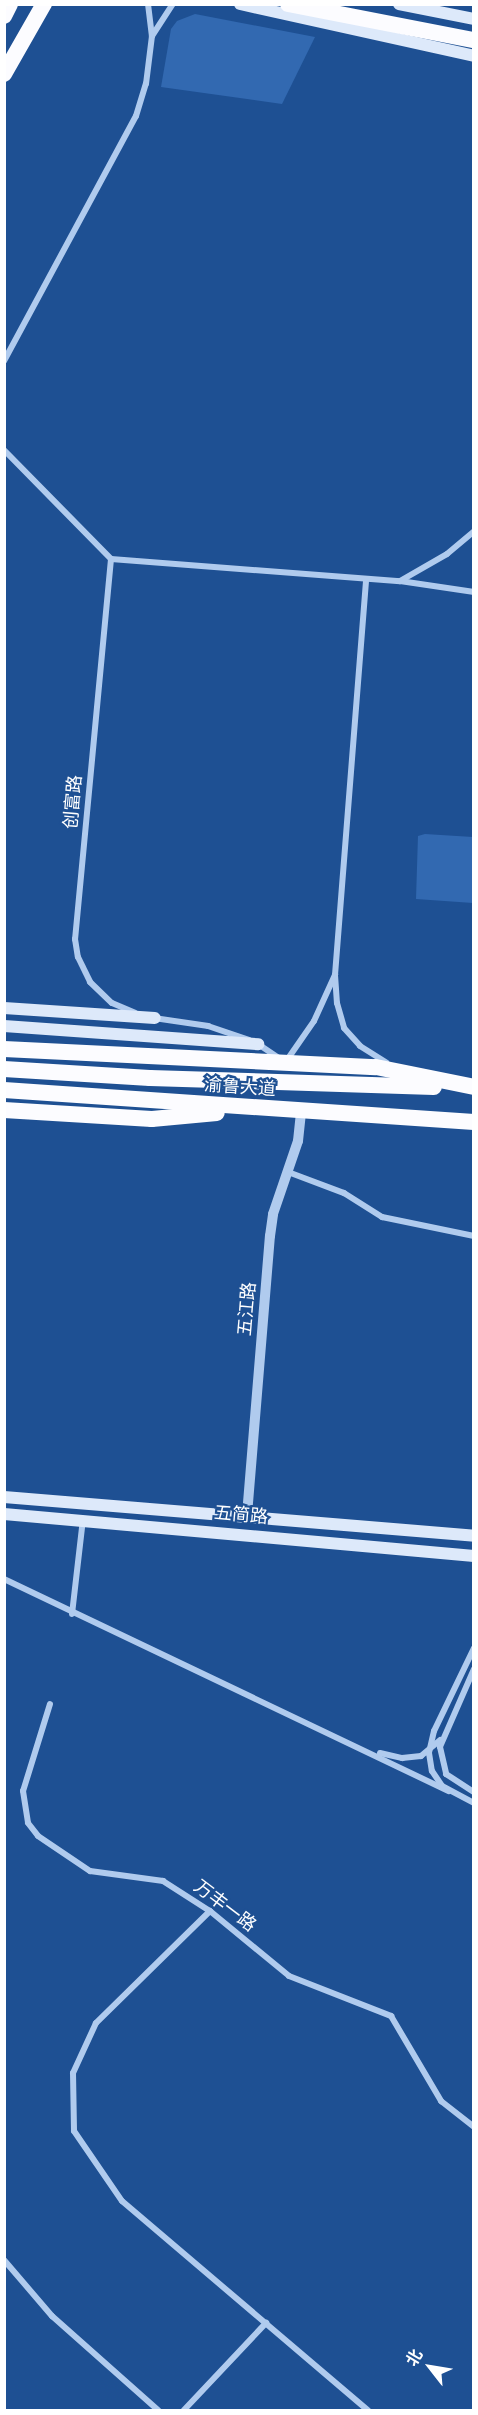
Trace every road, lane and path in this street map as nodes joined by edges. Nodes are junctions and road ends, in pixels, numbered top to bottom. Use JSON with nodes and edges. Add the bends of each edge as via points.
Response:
{"nodes":[{"id":1,"x":10,"y":4,"type":"edge"},
{"id":2,"x":44,"y":4,"type":"edge"},
{"id":3,"x":148,"y":4,"type":"edge"},
{"id":4,"x":172,"y":4,"type":"edge"},
{"id":5,"x":240,"y":4,"type":"edge"},
{"id":6,"x":288,"y":4,"type":"edge"},
{"id":7,"x":399,"y":4,"type":"edge"},
{"id":8,"x":4,"y":16,"type":"edge"},
{"id":9,"x":474,"y":19,"type":"edge"},
{"id":10,"x":152,"y":36,"type":"junction"},
{"id":11,"x":474,"y":40,"type":"edge"},
{"id":12,"x":474,"y":56,"type":"edge"},
{"id":13,"x":4,"y":74,"type":"edge"},
{"id":14,"x":4,"y":361,"type":"edge"},
{"id":15,"x":4,"y":450,"type":"edge"},
{"id":16,"x":474,"y":531,"type":"edge"},
{"id":17,"x":111,"y":559,"type":"junction"},
{"id":18,"x":366,"y":579,"type":"junction"},
{"id":19,"x":400,"y":581,"type":"junction"},
{"id":20,"x":474,"y":592,"type":"edge"},
{"id":21,"x":336,"y":975,"type":"junction"},
{"id":22,"x":4,"y":1008,"type":"edge"},
{"id":23,"x":155,"y":1018,"type":"junction"},
{"id":24,"x":4,"y":1026,"type":"edge"},
{"id":25,"x":258,"y":1044,"type":"junction"},
{"id":26,"x":4,"y":1049,"type":"edge"},
{"id":27,"x":285,"y":1062,"type":"junction"},
{"id":28,"x":4,"y":1069,"type":"edge"},
{"id":29,"x":402,"y":1071,"type":"junction"},
{"id":30,"x":469,"y":1087,"type":"edge"},
{"id":31,"x":4,"y":1090,"type":"edge"},
{"id":32,"x":257,"y":1108,"type":"junction"},
{"id":33,"x":4,"y":1110,"type":"edge"},
{"id":34,"x":301,"y":1111,"type":"junction"},
{"id":35,"x":474,"y":1122,"type":"edge"},
{"id":36,"x":288,"y":1172,"type":"junction"},
{"id":37,"x":474,"y":1236,"type":"edge"},
{"id":38,"x":4,"y":1497,"type":"edge"},
{"id":39,"x":4,"y":1514,"type":"edge"},
{"id":40,"x":247,"y":1515,"type":"junction"},
{"id":41,"x":83,"y":1519,"type":"junction"},
{"id":42,"x":474,"y":1536,"type":"edge"},
{"id":43,"x":474,"y":1556,"type":"edge"},
{"id":44,"x":4,"y":1579,"type":"edge"},
{"id":45,"x":72,"y":1614,"type":"junction"},
{"id":46,"x":474,"y":1648,"type":"edge"},
{"id":47,"x":474,"y":1669,"type":"edge"},
{"id":48,"x":50,"y":1704,"type":"dead end"},
{"id":49,"x":442,"y":1737,"type":"junction"},
{"id":50,"x":362,"y":1747,"type":"junction"},
{"id":51,"x":429,"y":1753,"type":"junction"},
{"id":52,"x":449,"y":1791,"type":"junction"},
{"id":53,"x":474,"y":1792,"type":"edge"},
{"id":54,"x":474,"y":1803,"type":"edge"},
{"id":55,"x":210,"y":1911,"type":"junction"},
{"id":56,"x":474,"y":2127,"type":"edge"},
{"id":57,"x":4,"y":2260,"type":"edge"},
{"id":58,"x":266,"y":2324,"type":"junction"},
{"id":59,"x":158,"y":2410,"type":"edge"},
{"id":60,"x":184,"y":2410,"type":"edge"},
{"id":61,"x":368,"y":2410,"type":"edge"}],
"edges":[{"from":1,"to":8,"type":"highway"},
{"from":2,"to":13,"type":"highway"},
{"from":3,"to":10,"type":"street"},
{"from":4,"to":10,"type":"street"},
{"from":5,"to":12,"type":"main road"},
{"from":6,"to":11,"type":"highway"},
{"from":7,"to":9,"type":"main road"},
{"from":10,"to":14,"type":"street","via":[[146,84],[136,116]]},
{"from":15,"to":17,"type":"street"},
{"from":16,"to":19,"type":"street","via":[[447,554]]},
{"from":17,"to":18,"type":"street"},
{"from":17,"to":23,"type":"street","name":"创富路","via":[[75,939],[82,970],[100,993],[123,1009]]},
{"from":18,"to":19,"type":"street"},
{"from":18,"to":21,"type":"street"},
{"from":19,"to":20,"type":"street"},
{"from":21,"to":27,"type":"street","via":[[314,1021]]},
{"from":21,"to":29,"type":"street","via":[[337,1003],[344,1028],[365,1050]]},
{"from":22,"to":23,"type":"main road"},
{"from":23,"to":25,"type":"street","name":"创富路","via":[[208,1026]]},
{"from":24,"to":25,"type":"main road"},
{"from":25,"to":27,"type":"street","name":"创富路"},
{"from":26,"to":27,"type":"highway","name":"渝鲁大道"},
{"from":27,"to":29,"type":"highway","name":"渝鲁大道"},
{"from":28,"to":30,"type":"highway","via":[[150,1078]]},
{"from":29,"to":30,"type":"highway","name":"渝鲁大道"},
{"from":31,"to":32,"type":"highway","name":"渝鲁大道"},
{"from":32,"to":33,"type":"highway","via":[[152,1119]]},
{"from":32,"to":34,"type":"highway","name":"渝鲁大道"},
{"from":34,"to":35,"type":"highway","name":"渝鲁大道"},
{"from":34,"to":36,"type":"street","name":"五江路"},
{"from":36,"to":37,"type":"street","via":[[344,1193],[382,1217]]},
{"from":36,"to":40,"type":"street","name":"五江路","via":[[270,1236]]},
{"from":38,"to":40,"type":"main road","name":"五简路"},
{"from":39,"to":41,"type":"main road","name":"五简路"},
{"from":40,"to":42,"type":"main road","name":"五简路"},
{"from":41,"to":43,"type":"main road","name":"五简路"},
{"from":41,"to":45,"type":"street"},
{"from":44,"to":45,"type":"street"},
{"from":45,"to":50,"type":"street"},
{"from":46,"to":51,"type":"street","via":[[434,1731]]},
{"from":47,"to":49,"type":"street"},
{"from":48,"to":55,"type":"street","name":"万丰一路","via":[[23,1791],[28,1823],[38,1836],[90,1871],[162,1881]]},
{"from":49,"to":51,"type":"street"},
{"from":49,"to":53,"type":"street","via":[[440,1757],[446,1774]]},
{"from":50,"to":51,"type":"street","via":[[402,1758]]},
{"from":50,"to":52,"type":"street"},
{"from":51,"to":52,"type":"street","via":[[432,1771]]},
{"from":52,"to":54,"type":"street"},
{"from":55,"to":56,"type":"street","name":"万丰一路","via":[[289,1976],[391,2016],[441,2102]]},
{"from":55,"to":58,"type":"street","via":[[96,2023],[73,2073],[74,2131],[122,2201]]},
{"from":57,"to":59,"type":"street","via":[[52,2316]]},
{"from":58,"to":60,"type":"street"},
{"from":58,"to":61,"type":"street"}]}
